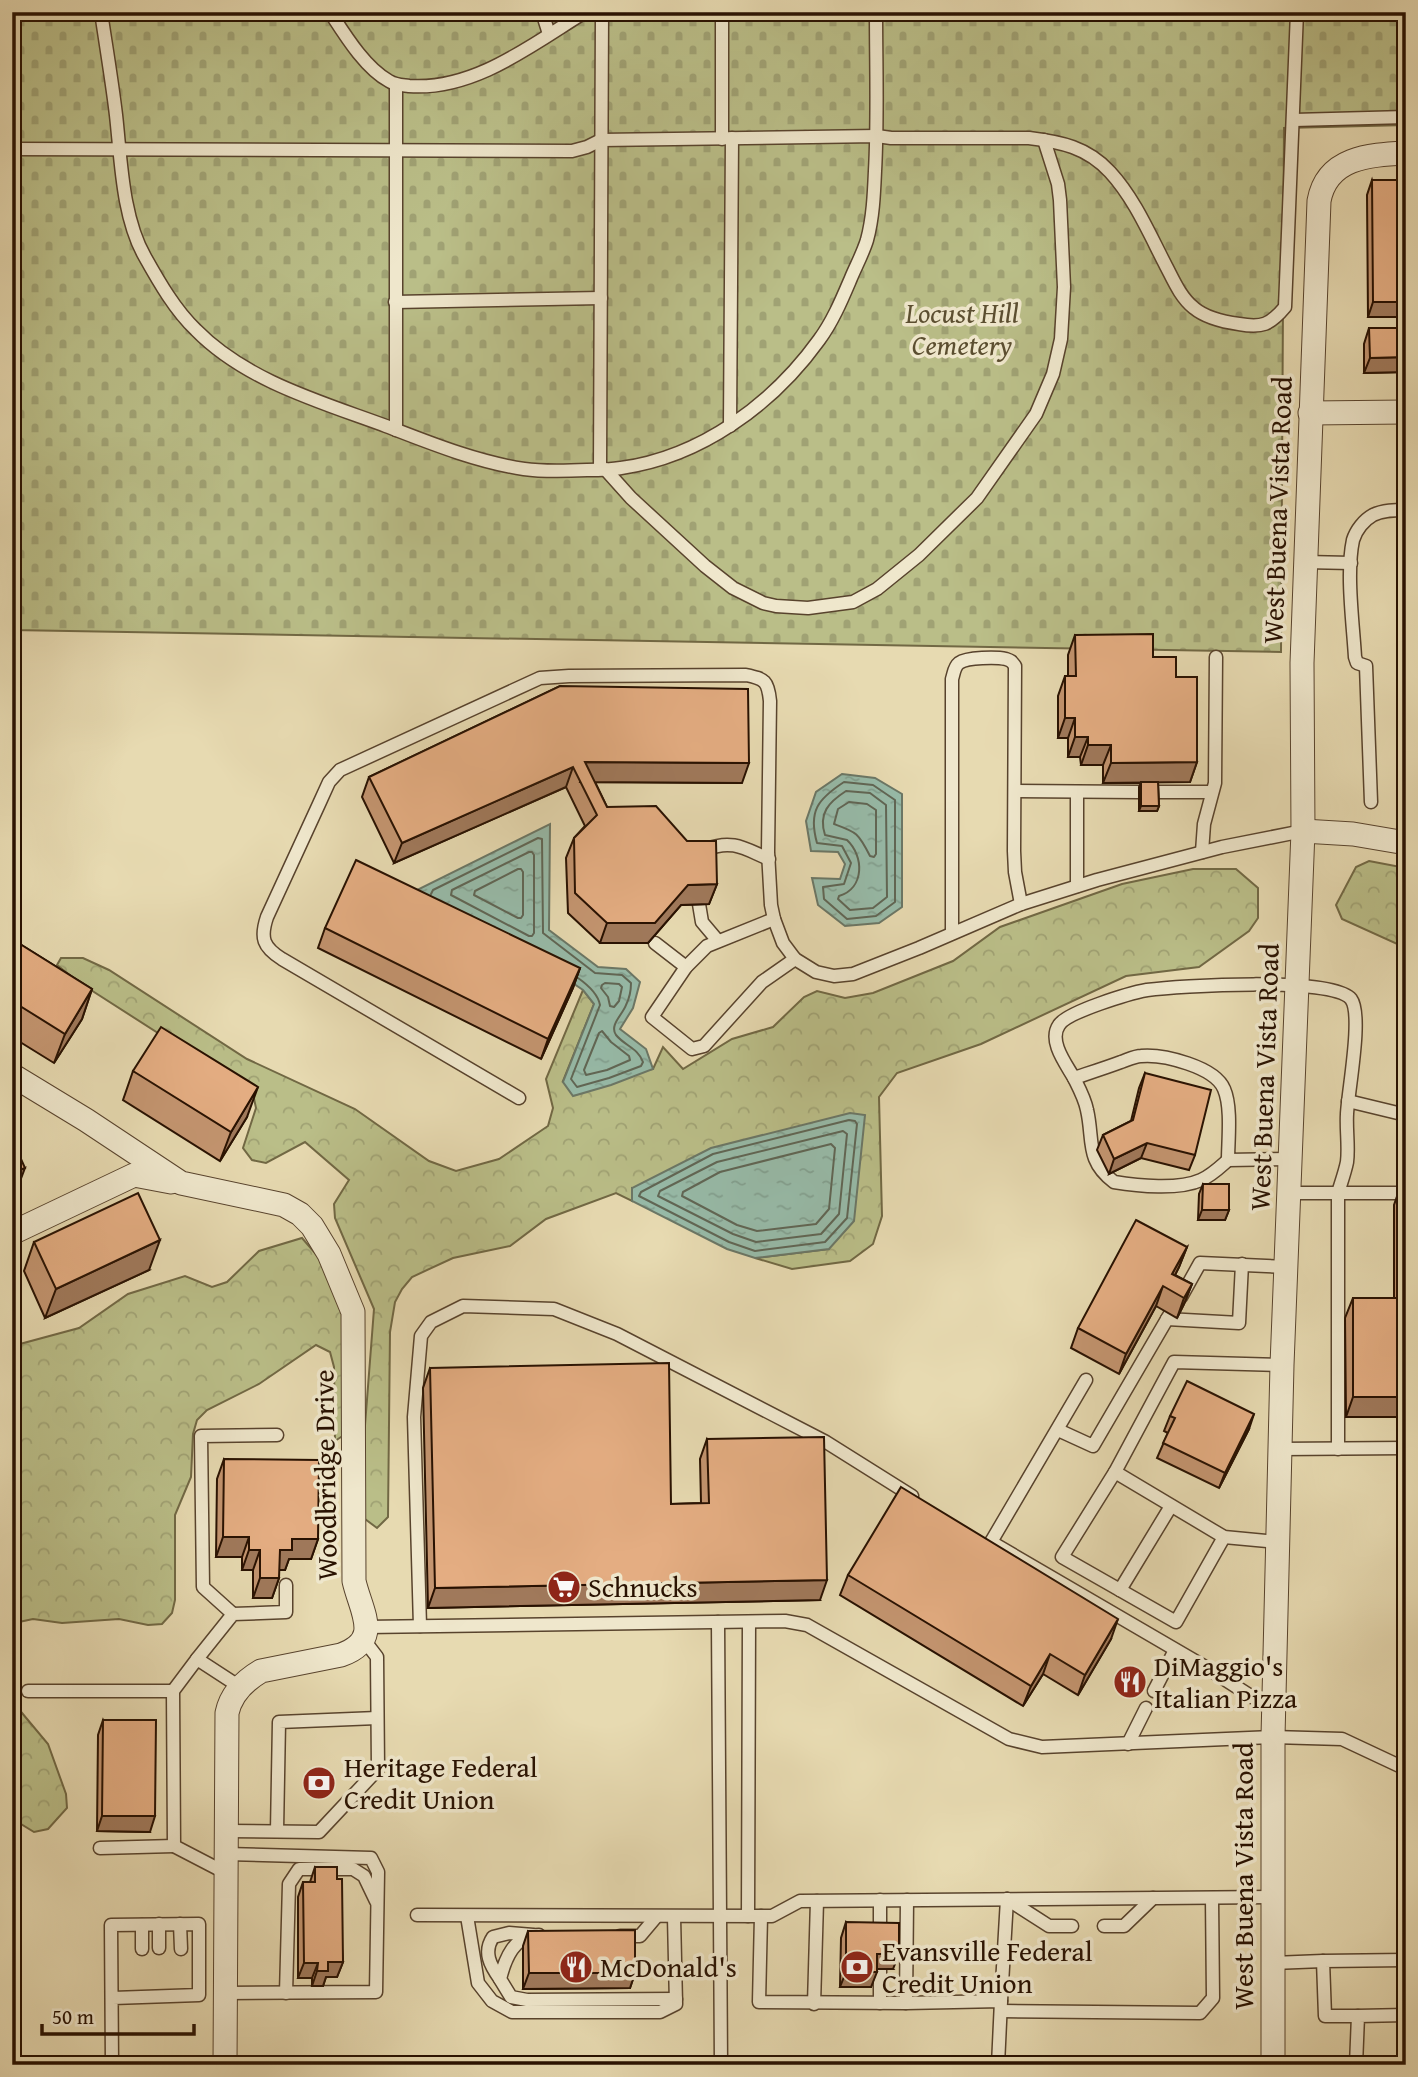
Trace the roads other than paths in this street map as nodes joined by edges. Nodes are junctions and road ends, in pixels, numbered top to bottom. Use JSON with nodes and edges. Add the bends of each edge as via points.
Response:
{"nodes":[{"id":1,"x":101,"y":12,"type":"edge"},
{"id":2,"x":330,"y":12,"type":"edge"},
{"id":3,"x":542,"y":12,"type":"edge"},
{"id":4,"x":585,"y":12,"type":"edge"},
{"id":5,"x":602,"y":12,"type":"edge"},
{"id":6,"x":722,"y":12,"type":"edge"},
{"id":7,"x":876,"y":12,"type":"edge"},
{"id":8,"x":1297,"y":12,"type":"edge"},
{"id":9,"x":549,"y":34,"type":"junction"},
{"id":10,"x":396,"y":85,"type":"junction"},
{"id":11,"x":1406,"y":117,"type":"edge"},
{"id":12,"x":1294,"y":120,"type":"junction"},
{"id":13,"x":877,"y":136,"type":"junction"},
{"id":14,"x":727,"y":139,"type":"junction"},
{"id":15,"x":601,"y":140,"type":"junction"},
{"id":16,"x":1044,"y":140,"type":"junction"},
{"id":17,"x":12,"y":149,"type":"edge"},
{"id":18,"x":118,"y":149,"type":"junction"},
{"id":19,"x":396,"y":151,"type":"junction"},
{"id":20,"x":1406,"y":153,"type":"edge"},
{"id":21,"x":601,"y":299,"type":"junction"},
{"id":22,"x":395,"y":302,"type":"junction"},
{"id":23,"x":1406,"y":412,"type":"edge"},
{"id":24,"x":1310,"y":413,"type":"junction"},
{"id":25,"x":730,"y":426,"type":"junction"},
{"id":26,"x":396,"y":430,"type":"junction"},
{"id":27,"x":603,"y":469,"type":"junction"},
{"id":28,"x":1406,"y":510,"type":"edge"},
{"id":29,"x":1305,"y":562,"type":"junction"},
{"id":30,"x":1351,"y":563,"type":"junction"},
{"id":31,"x":1216,"y":657,"type":"dead end"},
{"id":32,"x":1015,"y":791,"type":"junction"},
{"id":33,"x":1077,"y":792,"type":"junction"},
{"id":34,"x":1139,"y":792,"type":"edge"},
{"id":35,"x":1157,"y":792,"type":"edge"},
{"id":36,"x":1212,"y":793,"type":"junction"},
{"id":37,"x":1371,"y":802,"type":"dead end"},
{"id":38,"x":1303,"y":831,"type":"junction"},
{"id":39,"x":1406,"y":844,"type":"edge"},
{"id":40,"x":1202,"y":852,"type":"junction"},
{"id":41,"x":769,"y":859,"type":"junction"},
{"id":42,"x":701,"y":861,"type":"edge"},
{"id":43,"x":1077,"y":886,"type":"junction"},
{"id":44,"x":699,"y":904,"type":"edge"},
{"id":45,"x":1021,"y":904,"type":"junction"},
{"id":46,"x":774,"y":919,"type":"junction"},
{"id":47,"x":952,"y":933,"type":"junction"},
{"id":48,"x":718,"y":941,"type":"junction"},
{"id":49,"x":655,"y":943,"type":"edge"},
{"id":50,"x":795,"y":959,"type":"junction"},
{"id":51,"x":686,"y":967,"type":"junction"},
{"id":52,"x":1297,"y":986,"type":"junction"},
{"id":53,"x":12,"y":1075,"type":"edge"},
{"id":54,"x":1074,"y":1078,"type":"junction"},
{"id":55,"x":519,"y":1098,"type":"dead end"},
{"id":56,"x":1348,"y":1101,"type":"junction"},
{"id":57,"x":1406,"y":1115,"type":"edge"},
{"id":58,"x":1290,"y":1159,"type":"junction"},
{"id":59,"x":1228,"y":1160,"type":"junction"},
{"id":60,"x":181,"y":1183,"type":"junction"},
{"id":61,"x":1289,"y":1193,"type":"junction"},
{"id":62,"x":1338,"y":1193,"type":"junction"},
{"id":63,"x":1406,"y":1193,"type":"edge"},
{"id":64,"x":12,"y":1233,"type":"edge"},
{"id":65,"x":1242,"y":1264,"type":"junction"},
{"id":66,"x":1286,"y":1267,"type":"junction"},
{"id":67,"x":1178,"y":1301,"type":"edge"},
{"id":68,"x":1282,"y":1365,"type":"junction"},
{"id":69,"x":1086,"y":1380,"type":"dead end"},
{"id":70,"x":1058,"y":1430,"type":"junction"},
{"id":71,"x":277,"y":1435,"type":"dead end"},
{"id":72,"x":1406,"y":1448,"type":"edge"},
{"id":73,"x":1280,"y":1449,"type":"junction"},
{"id":74,"x":1338,"y":1449,"type":"junction"},
{"id":75,"x":1115,"y":1472,"type":"junction"},
{"id":76,"x":925,"y":1504,"type":"edge"},
{"id":77,"x":1171,"y":1506,"type":"junction"},
{"id":78,"x":1224,"y":1537,"type":"junction"},
{"id":79,"x":1278,"y":1542,"type":"junction"},
{"id":80,"x":286,"y":1585,"type":"dead end"},
{"id":81,"x":1120,"y":1590,"type":"junction"},
{"id":82,"x":233,"y":1615,"type":"junction"},
{"id":83,"x":718,"y":1622,"type":"junction"},
{"id":84,"x":749,"y":1622,"type":"junction"},
{"id":85,"x":421,"y":1626,"type":"junction"},
{"id":86,"x":365,"y":1634,"type":"junction"},
{"id":87,"x":1175,"y":1650,"type":"junction"},
{"id":88,"x":197,"y":1659,"type":"junction"},
{"id":89,"x":240,"y":1687,"type":"junction"},
{"id":90,"x":28,"y":1691,"type":"dead end"},
{"id":91,"x":173,"y":1691,"type":"junction"},
{"id":92,"x":1154,"y":1692,"type":"dead end"},
{"id":93,"x":1146,"y":1708,"type":"dead end"},
{"id":94,"x":1274,"y":1711,"type":"junction"},
{"id":95,"x":377,"y":1718,"type":"junction"},
{"id":96,"x":1273,"y":1737,"type":"junction"},
{"id":97,"x":1128,"y":1744,"type":"junction"},
{"id":98,"x":1406,"y":1769,"type":"edge"},
{"id":99,"x":227,"y":1830,"type":"junction"},
{"id":100,"x":277,"y":1831,"type":"junction"},
{"id":101,"x":174,"y":1846,"type":"junction"},
{"id":102,"x":100,"y":1847,"type":"dead end"},
{"id":103,"x":12,"y":1862,"type":"edge"},
{"id":104,"x":226,"y":1864,"type":"junction"},
{"id":105,"x":1274,"y":1897,"type":"junction"},
{"id":106,"x":1153,"y":1898,"type":"junction"},
{"id":107,"x":1212,"y":1898,"type":"junction"},
{"id":108,"x":1007,"y":1899,"type":"junction"},
{"id":109,"x":880,"y":1900,"type":"junction"},
{"id":110,"x":907,"y":1900,"type":"junction"},
{"id":111,"x":817,"y":1901,"type":"junction"},
{"id":112,"x":378,"y":1905,"type":"junction"},
{"id":113,"x":12,"y":1911,"type":"edge"},
{"id":114,"x":417,"y":1915,"type":"dead end"},
{"id":115,"x":467,"y":1916,"type":"junction"},
{"id":116,"x":720,"y":1916,"type":"junction"},
{"id":117,"x":754,"y":1916,"type":"junction"},
{"id":118,"x":656,"y":1917,"type":"junction"},
{"id":119,"x":674,"y":1917,"type":"junction"},
{"id":120,"x":159,"y":1924,"type":"junction"},
{"id":121,"x":180,"y":1924,"type":"junction"},
{"id":122,"x":142,"y":1925,"type":"junction"},
{"id":123,"x":1072,"y":1926,"type":"dead end"},
{"id":124,"x":1104,"y":1926,"type":"dead end"},
{"id":125,"x":614,"y":1936,"type":"edge"},
{"id":126,"x":880,"y":1938,"type":"edge"},
{"id":127,"x":159,"y":1948,"type":"dead end"},
{"id":128,"x":142,"y":1949,"type":"dead end"},
{"id":129,"x":181,"y":1950,"type":"dead end"},
{"id":130,"x":1323,"y":1961,"type":"junction"},
{"id":131,"x":1273,"y":1963,"type":"junction"},
{"id":132,"x":1399,"y":1964,"type":"edge"},
{"id":133,"x":880,"y":1969,"type":"edge"},
{"id":134,"x":500,"y":1979,"type":"junction"},
{"id":135,"x":141,"y":1981,"type":"dead end"},
{"id":136,"x":158,"y":1981,"type":"dead end"},
{"id":137,"x":225,"y":1993,"type":"junction"},
{"id":138,"x":286,"y":1993,"type":"junction"},
{"id":139,"x":158,"y":1996,"type":"junction"},
{"id":140,"x":141,"y":1997,"type":"junction"},
{"id":141,"x":113,"y":1998,"type":"junction"},
{"id":142,"x":676,"y":1999,"type":"junction"},
{"id":143,"x":1395,"y":2000,"type":"dead end"},
{"id":144,"x":1351,"y":2001,"type":"dead end"},
{"id":145,"x":1375,"y":2001,"type":"dead end"},
{"id":146,"x":880,"y":2003,"type":"junction"},
{"id":147,"x":906,"y":2003,"type":"junction"},
{"id":148,"x":814,"y":2004,"type":"junction"},
{"id":149,"x":1001,"y":2006,"type":"junction"},
{"id":150,"x":1376,"y":2015,"type":"junction"},
{"id":151,"x":1401,"y":2015,"type":"edge"},
{"id":152,"x":1355,"y":2016,"type":"junction"},
{"id":153,"x":112,"y":2065,"type":"edge"},
{"id":154,"x":225,"y":2065,"type":"edge"},
{"id":155,"x":722,"y":2065,"type":"edge"},
{"id":156,"x":998,"y":2065,"type":"edge"},
{"id":157,"x":1273,"y":2065,"type":"edge"},
{"id":158,"x":1356,"y":2065,"type":"edge"}],
"edges":[{"from":1,"to":18,"type":"lane"},
{"from":2,"to":10,"type":"lane","via":[[363,58]]},
{"from":3,"to":9,"type":"lane"},
{"from":4,"to":9,"type":"lane"},
{"from":5,"to":15,"type":"lane"},
{"from":6,"to":14,"type":"lane"},
{"from":7,"to":13,"type":"lane"},
{"from":8,"to":12,"type":"lane"},
{"from":9,"to":10,"type":"lane","via":[[466,79],[421,87]]},
{"from":10,"to":19,"type":"lane"},
{"from":11,"to":12,"type":"lane"},
{"from":12,"to":16,"type":"lane","via":[[1284,307],[1273,321],[1255,327],[1222,322],[1195,309],[1181,294],[1136,208],[1110,172],[1074,146]]},
{"from":13,"to":14,"type":"lane"},
{"from":13,"to":16,"type":"lane"},
{"from":13,"to":25,"type":"lane","via":[[867,241],[843,298],[821,338],[797,368]]},
{"from":14,"to":15,"type":"lane"},
{"from":14,"to":25,"type":"lane"},
{"from":15,"to":19,"type":"lane","via":[[572,151]]},
{"from":15,"to":21,"type":"lane"},
{"from":16,"to":27,"type":"lane","via":[[1059,192],[1064,288],[1053,374],[1037,414],[988,484],[919,555],[877,589],[853,602],[808,608],[763,603],[705,566]]},
{"from":17,"to":18,"type":"lane"},
{"from":18,"to":19,"type":"lane"},
{"from":18,"to":26,"type":"lane","via":[[142,253],[196,331],[257,374]]},
{"from":19,"to":22,"type":"lane"},
{"from":20,"to":24,"type":"street","name":"West Buena Vista Road","via":[[1342,164],[1320,193]]},
{"from":21,"to":22,"type":"lane"},
{"from":21,"to":27,"type":"lane"},
{"from":22,"to":26,"type":"lane"},
{"from":23,"to":24,"type":"street"},
{"from":24,"to":29,"type":"street","name":"West Buena Vista Road"},
{"from":25,"to":27,"type":"lane","via":[[665,457]]},
{"from":26,"to":27,"type":"lane","via":[[524,469]]},
{"from":28,"to":30,"type":"lane","via":[[1370,517],[1359,527]]},
{"from":29,"to":30,"type":"lane"},
{"from":29,"to":38,"type":"street","name":"West Buena Vista Road"},
{"from":30,"to":37,"type":"lane","via":[[1355,657],[1366,666]]},
{"from":31,"to":36,"type":"lane"},
{"from":32,"to":33,"type":"lane"},
{"from":32,"to":45,"type":"lane","via":[[1015,872]]},
{"from":32,"to":47,"type":"lane","via":[[1016,666],[1005,659],[960,662],[952,679]]},
{"from":33,"to":34,"type":"lane"},
{"from":33,"to":43,"type":"lane"},
{"from":35,"to":36,"type":"lane"},
{"from":36,"to":40,"type":"lane"},
{"from":38,"to":39,"type":"street"},
{"from":38,"to":40,"type":"lane"},
{"from":38,"to":52,"type":"street","name":"West Buena Vista Road"},
{"from":40,"to":43,"type":"lane"},
{"from":41,"to":42,"type":"lane","via":[[735,844],[719,844],[707,849]]},
{"from":41,"to":46,"type":"lane"},
{"from":41,"to":55,"type":"lane","via":[[769,687],[761,678],[540,678],[340,770],[329,782],[267,917],[263,937],[269,951]]},
{"from":43,"to":45,"type":"lane"},
{"from":44,"to":48,"type":"lane","via":[[702,922]]},
{"from":45,"to":47,"type":"lane"},
{"from":46,"to":48,"type":"lane"},
{"from":46,"to":50,"type":"lane"},
{"from":47,"to":50,"type":"lane","via":[[853,975],[816,972]]},
{"from":48,"to":51,"type":"lane"},
{"from":49,"to":51,"type":"lane"},
{"from":50,"to":51,"type":"lane","via":[[762,982],[704,1045],[692,1049],[652,1017]]},
{"from":52,"to":54,"type":"lane","via":[[1192,985],[1143,991],[1075,1013],[1059,1024],[1055,1037]]},
{"from":52,"to":56,"type":"lane","via":[[1336,991],[1350,998],[1356,1010]]},
{"from":52,"to":58,"type":"street","name":"West Buena Vista Road"},
{"from":53,"to":60,"type":"street","name":"Woodbridge Drive"},
{"from":54,"to":59,"type":"lane","via":[[1140,1056],[1161,1057],[1206,1071],[1226,1092]]},
{"from":54,"to":59,"type":"lane","via":[[1087,1106],[1091,1150],[1114,1182],[1184,1185],[1200,1181]]},
{"from":56,"to":57,"type":"lane"},
{"from":56,"to":62,"type":"lane","via":[[1347,1162]]},
{"from":58,"to":59,"type":"lane"},
{"from":58,"to":61,"type":"street","name":"West Buena Vista Road"},
{"from":60,"to":64,"type":"street","via":[[134,1175]]},
{"from":60,"to":86,"type":"street","name":"Woodbridge Drive","via":[[264,1199],[300,1213],[329,1254],[346,1291],[353,1312],[354,1581],[366,1618]]},
{"from":61,"to":62,"type":"lane"},
{"from":61,"to":66,"type":"street","name":"West Buena Vista Road"},
{"from":62,"to":63,"type":"lane"},
{"from":62,"to":74,"type":"lane"},
{"from":65,"to":66,"type":"lane"},
{"from":65,"to":67,"type":"lane","via":[[1199,1263]]},
{"from":65,"to":70,"type":"lane","via":[[1239,1323],[1168,1317],[1093,1446]]},
{"from":66,"to":68,"type":"street","name":"West Buena Vista Road"},
{"from":68,"to":73,"type":"street","name":"West Buena Vista Road"},
{"from":68,"to":75,"type":"lane","via":[[1174,1362]]},
{"from":69,"to":70,"type":"lane"},
{"from":70,"to":87,"type":"lane","via":[[986,1539]]},
{"from":71,"to":82,"type":"lane","via":[[201,1436],[203,1587]]},
{"from":72,"to":74,"type":"lane"},
{"from":73,"to":74,"type":"lane"},
{"from":73,"to":79,"type":"street","name":"West Buena Vista Road"},
{"from":75,"to":77,"type":"lane"},
{"from":75,"to":81,"type":"lane","via":[[1062,1557]]},
{"from":76,"to":85,"type":"lane","via":[[825,1442],[617,1334],[554,1309],[463,1306],[431,1322],[421,1336],[414,1416]]},
{"from":77,"to":78,"type":"lane"},
{"from":77,"to":81,"type":"lane"},
{"from":78,"to":79,"type":"lane"},
{"from":78,"to":81,"type":"lane","via":[[1176,1622]]},
{"from":79,"to":94,"type":"street","name":"West Buena Vista Road"},
{"from":80,"to":82,"type":"lane","via":[[286,1612]]},
{"from":82,"to":88,"type":"lane"},
{"from":83,"to":84,"type":"lane"},
{"from":83,"to":85,"type":"lane"},
{"from":83,"to":116,"type":"lane"},
{"from":84,"to":97,"type":"lane","via":[[807,1625],[1009,1739],[1042,1747]]},
{"from":84,"to":117,"type":"lane"},
{"from":85,"to":86,"type":"lane"},
{"from":86,"to":89,"type":"street","via":[[351,1651],[261,1671]]},
{"from":86,"to":95,"type":"lane","via":[[377,1657]]},
{"from":87,"to":92,"type":"lane"},
{"from":87,"to":94,"type":"lane"},
{"from":88,"to":89,"type":"lane"},
{"from":88,"to":91,"type":"lane"},
{"from":89,"to":99,"type":"street","via":[[227,1713]]},
{"from":90,"to":91,"type":"lane"},
{"from":91,"to":101,"type":"lane"},
{"from":93,"to":97,"type":"lane"},
{"from":94,"to":96,"type":"street","name":"West Buena Vista Road"},
{"from":95,"to":100,"type":"lane","via":[[378,1769],[319,1832]]},
{"from":95,"to":100,"type":"lane","via":[[279,1721]]},
{"from":96,"to":97,"type":"lane"},
{"from":96,"to":98,"type":"lane","via":[[1342,1740]]},
{"from":96,"to":105,"type":"street","name":"West Buena Vista Road"},
{"from":99,"to":100,"type":"lane"},
{"from":99,"to":104,"type":"street"},
{"from":101,"to":102,"type":"lane"},
{"from":101,"to":104,"type":"lane"},
{"from":103,"to":113,"type":"lane"},
{"from":104,"to":112,"type":"lane","via":[[371,1858],[378,1872]]},
{"from":104,"to":137,"type":"street"},
{"from":105,"to":107,"type":"lane"},
{"from":105,"to":131,"type":"street","name":"West Buena Vista Road"},
{"from":106,"to":107,"type":"lane"},
{"from":106,"to":108,"type":"lane"},
{"from":106,"to":124,"type":"lane","via":[[1124,1926]]},
{"from":107,"to":149,"type":"lane","via":[[1213,1998],[1200,2013]]},
{"from":108,"to":110,"type":"lane"},
{"from":108,"to":123,"type":"lane","via":[[1049,1926]]},
{"from":108,"to":149,"type":"lane"},
{"from":109,"to":110,"type":"lane"},
{"from":109,"to":111,"type":"lane"},
{"from":109,"to":126,"type":"lane"},
{"from":110,"to":147,"type":"lane"},
{"from":111,"to":117,"type":"lane","via":[[800,1901],[772,1916]]},
{"from":111,"to":148,"type":"lane"},
{"from":112,"to":138,"type":"lane","via":[[376,1992]]},
{"from":112,"to":138,"type":"lane","via":[[365,1876],[353,1869],[299,1869],[289,1884]]},
{"from":114,"to":115,"type":"lane"},
{"from":115,"to":118,"type":"lane"},
{"from":115,"to":142,"type":"lane","via":[[478,1983],[492,2001],[512,2012],[660,2012],[676,2004]]},
{"from":116,"to":117,"type":"lane"},
{"from":116,"to":119,"type":"lane"},
{"from":116,"to":155,"type":"lane"},
{"from":117,"to":148,"type":"lane","via":[[759,2002]]},
{"from":118,"to":119,"type":"lane"},
{"from":118,"to":125,"type":"lane","via":[[640,1936]]},
{"from":119,"to":142,"type":"lane"},
{"from":120,"to":121,"type":"lane"},
{"from":120,"to":122,"type":"lane"},
{"from":120,"to":127,"type":"lane"},
{"from":121,"to":129,"type":"lane"},
{"from":121,"to":139,"type":"lane","via":[[200,1924],[199,1995],[181,1989]]},
{"from":122,"to":128,"type":"lane"},
{"from":122,"to":141,"type":"lane","via":[[111,1925]]},
{"from":130,"to":131,"type":"lane"},
{"from":130,"to":132,"type":"lane","via":[[1351,1967]]},
{"from":130,"to":152,"type":"lane","via":[[1325,2015]]},
{"from":131,"to":157,"type":"street","name":"West Buena Vista Road"},
{"from":133,"to":146,"type":"lane"},
{"from":134,"to":134,"type":"lane","via":[[506,1958],[517,1943],[540,1935],[493,1937],[488,1945],[489,1963]]},
{"from":134,"to":142,"type":"lane","via":[[511,1997],[527,2000]]},
{"from":135,"to":140,"type":"lane"},
{"from":136,"to":139,"type":"lane"},
{"from":137,"to":138,"type":"lane"},
{"from":137,"to":154,"type":"street"},
{"from":139,"to":140,"type":"lane"},
{"from":140,"to":141,"type":"lane"},
{"from":141,"to":153,"type":"lane"},
{"from":143,"to":151,"type":"lane"},
{"from":144,"to":152,"type":"lane"},
{"from":145,"to":150,"type":"lane"},
{"from":146,"to":147,"type":"lane"},
{"from":146,"to":148,"type":"lane"},
{"from":147,"to":149,"type":"lane"},
{"from":149,"to":156,"type":"lane"},
{"from":150,"to":151,"type":"lane"},
{"from":150,"to":152,"type":"lane"},
{"from":152,"to":158,"type":"lane"}]}
